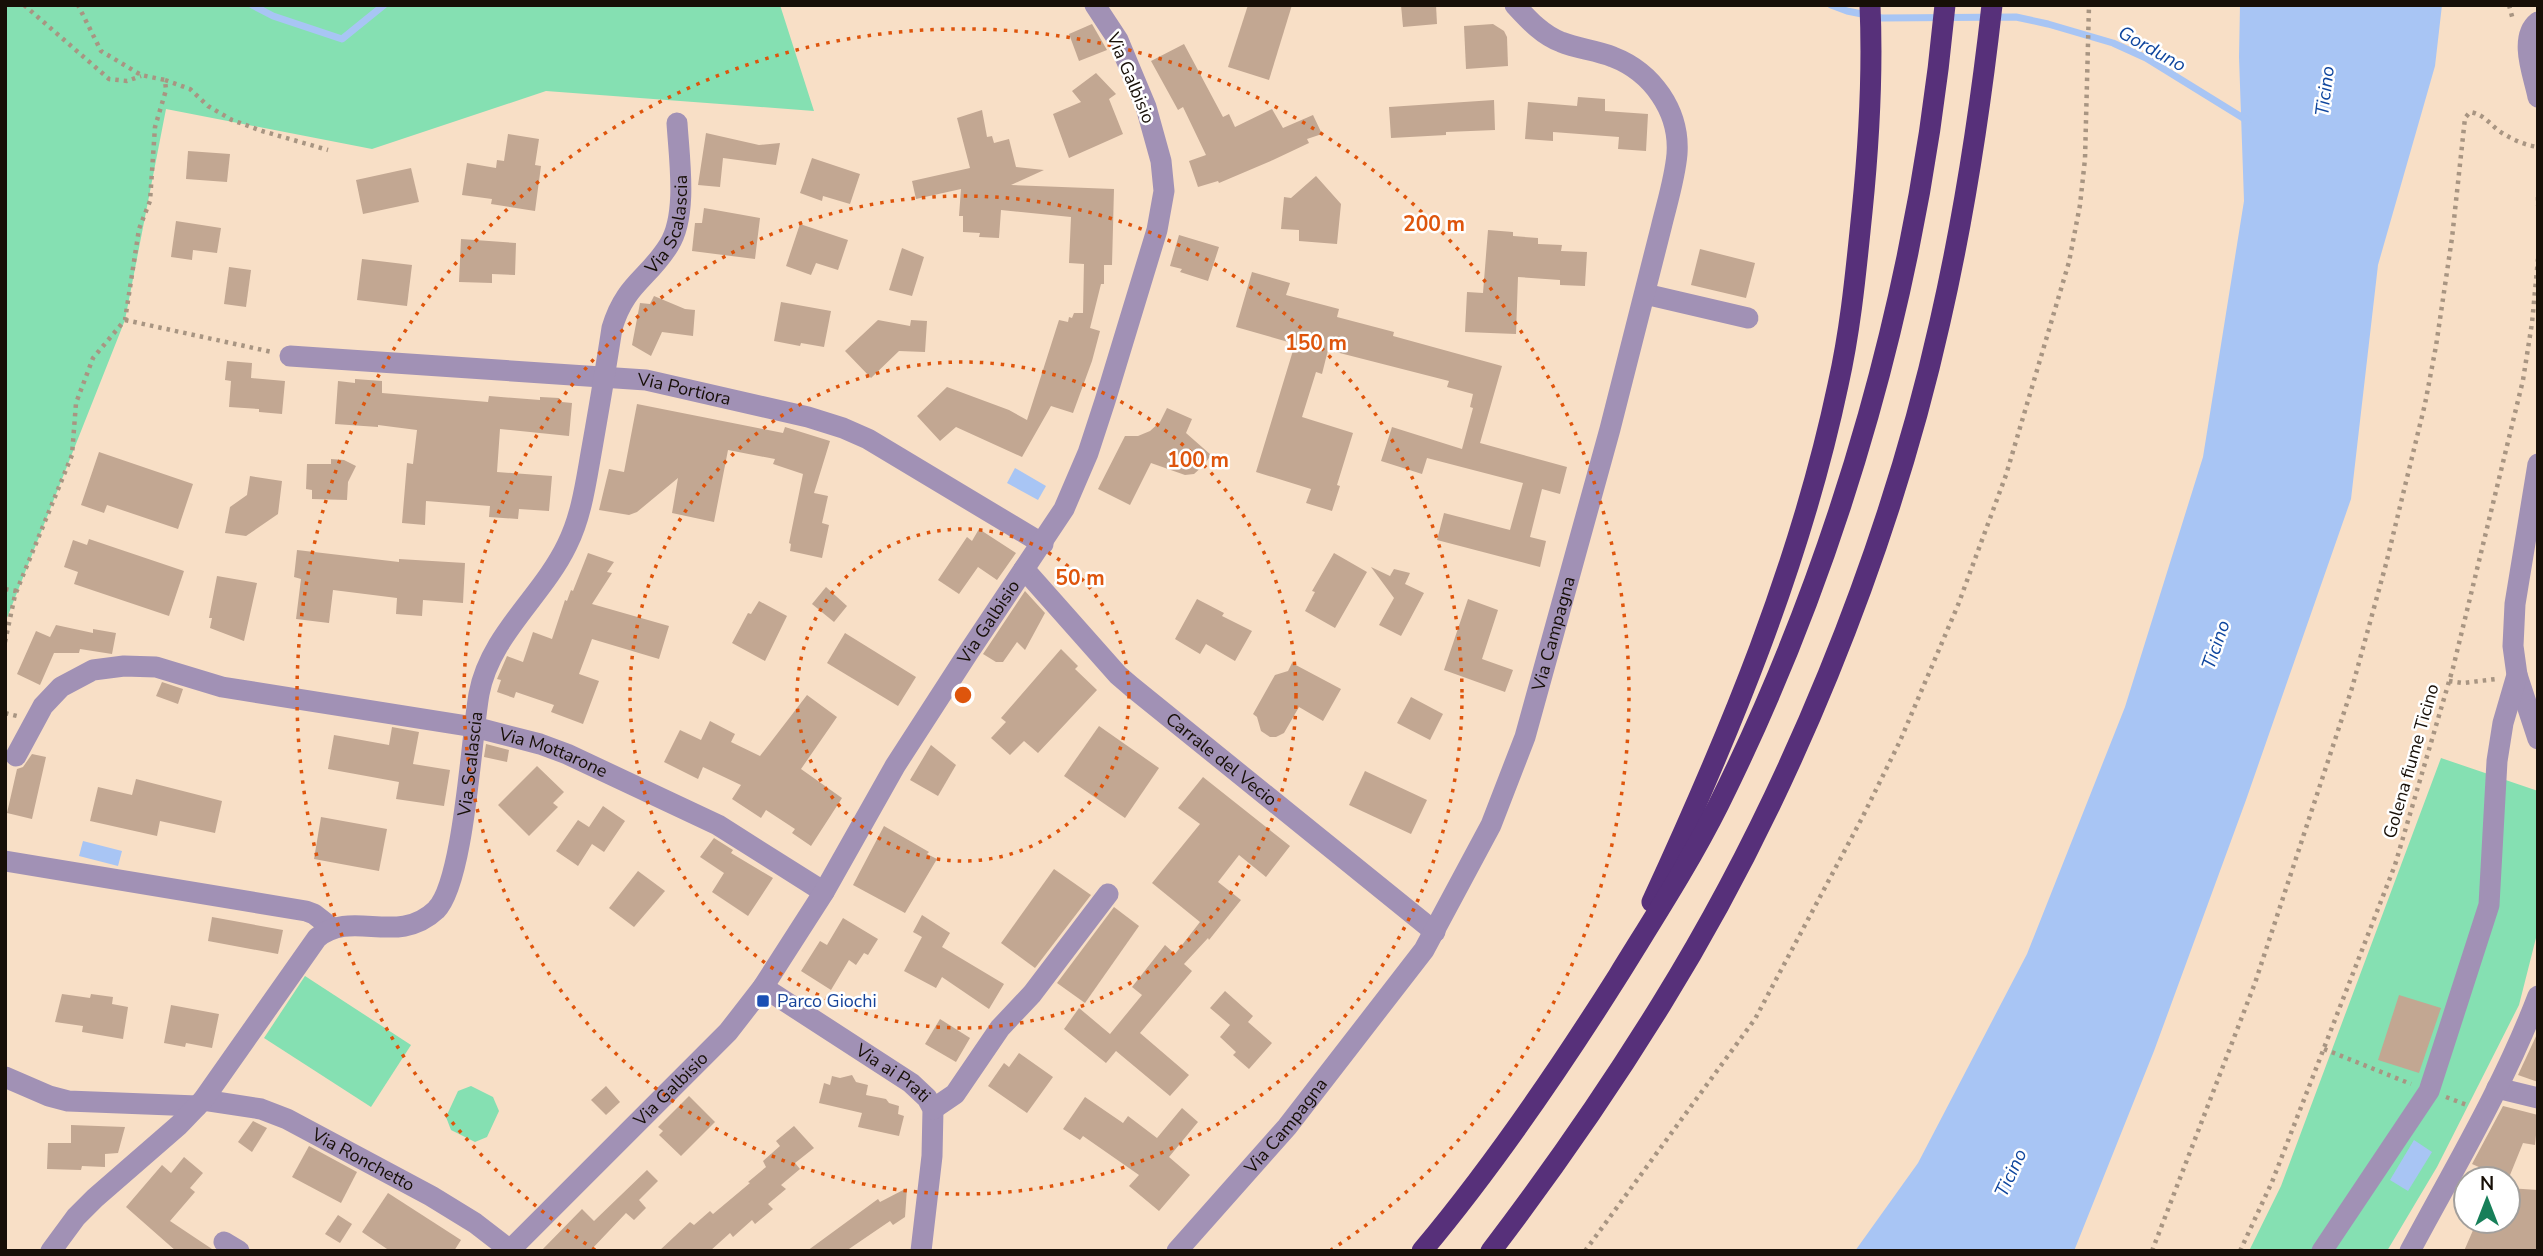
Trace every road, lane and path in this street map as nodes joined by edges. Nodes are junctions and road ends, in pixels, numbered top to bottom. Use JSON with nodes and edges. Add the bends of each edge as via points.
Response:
{"nodes":[{"id":1,"x":24,"y":5,"type":"edge"},
{"id":2,"x":78,"y":5,"type":"edge"},
{"id":3,"x":1096,"y":5,"type":"edge"},
{"id":4,"x":1515,"y":5,"type":"edge"},
{"id":5,"x":1870,"y":5,"type":"edge"},
{"id":6,"x":1945,"y":5,"type":"edge"},
{"id":7,"x":1992,"y":5,"type":"edge"},
{"id":8,"x":2090,"y":5,"type":"edge"},
{"id":9,"x":2538,"y":22,"type":"edge"},
{"id":10,"x":142,"y":75,"type":"junction"},
{"id":11,"x":165,"y":80,"type":"junction"},
{"id":12,"x":2538,"y":97,"type":"edge"},
{"id":13,"x":677,"y":123,"type":"dead end"},
{"id":14,"x":2538,"y":146,"type":"edge"},
{"id":15,"x":328,"y":150,"type":"dead end"},
{"id":16,"x":2538,"y":197,"type":"edge"},
{"id":17,"x":2538,"y":206,"type":"edge"},
{"id":18,"x":2538,"y":259,"type":"edge"},
{"id":19,"x":1645,"y":294,"type":"junction"},
{"id":20,"x":1748,"y":318,"type":"dead end"},
{"id":21,"x":125,"y":320,"type":"junction"},
{"id":22,"x":290,"y":356,"type":"joint"},
{"id":23,"x":605,"y":376,"type":"junction"},
{"id":24,"x":2538,"y":464,"type":"edge"},
{"id":25,"x":1043,"y":544,"type":"junction"},
{"id":26,"x":1024,"y":569,"type":"junction"},
{"id":27,"x":5,"y":589,"type":"edge"},
{"id":28,"x":16,"y":591,"type":"junction"},
{"id":29,"x":5,"y":642,"type":"edge"},
{"id":30,"x":2527,"y":673,"type":"edge"},
{"id":31,"x":2449,"y":681,"type":"junction"},
{"id":32,"x":474,"y":727,"type":"junction"},
{"id":33,"x":2538,"y":740,"type":"edge"},
{"id":34,"x":16,"y":756,"type":"dead end"},
{"id":35,"x":5,"y":861,"type":"edge"},
{"id":36,"x":824,"y":892,"type":"junction"},
{"id":37,"x":1108,"y":894,"type":"dead end"},
{"id":38,"x":332,"y":929,"type":"junction"},
{"id":39,"x":1435,"y":932,"type":"junction"},
{"id":40,"x":1616,"y":979,"type":"junction"},
{"id":41,"x":763,"y":987,"type":"junction"},
{"id":42,"x":2538,"y":996,"type":"edge"},
{"id":43,"x":2324,"y":1049,"type":"junction"},
{"id":44,"x":2347,"y":1058,"type":"dead end"},
{"id":45,"x":5,"y":1077,"type":"edge"},
{"id":46,"x":2497,"y":1087,"type":"junction"},
{"id":47,"x":2538,"y":1098,"type":"edge"},
{"id":48,"x":200,"y":1103,"type":"junction"},
{"id":49,"x":933,"y":1109,"type":"junction"},
{"id":50,"x":510,"y":1250,"type":"edge"},
{"id":51,"x":51,"y":1251,"type":"edge"},
{"id":52,"x":921,"y":1251,"type":"edge"},
{"id":53,"x":1177,"y":1251,"type":"edge"},
{"id":54,"x":1423,"y":1251,"type":"edge"},
{"id":55,"x":1491,"y":1251,"type":"edge"},
{"id":56,"x":1585,"y":1251,"type":"edge"},
{"id":57,"x":2152,"y":1251,"type":"edge"},
{"id":58,"x":2240,"y":1251,"type":"edge"},
{"id":59,"x":2322,"y":1251,"type":"edge"},
{"id":60,"x":2410,"y":1251,"type":"edge"}],
"edges":[{"from":1,"to":10,"type":"path","via":[[109,79],[127,81]]},
{"from":2,"to":10,"type":"path","via":[[102,51]]},
{"from":3,"to":25,"type":"street","name":"Via Galbisio","via":[[1118,40],[1146,107],[1161,161],[1163,207],[1087,453],[1064,509]]},
{"from":4,"to":19,"type":"street","name":"Via Campagna","via":[[1558,41],[1632,66],[1666,103],[1676,138],[1676,160]]},
{"from":5,"to":40,"type":"highway","via":[[1865,188],[1852,309],[1813,490],[1748,681]]},
{"from":6,"to":40,"type":"highway","via":[[1919,195],[1896,305],[1866,419],[1817,572],[1719,803],[1684,872]]},
{"from":7,"to":55,"type":"highway","via":[[1958,239],[1926,379],[1870,562],[1819,694],[1752,839],[1663,1002],[1584,1125]]},
{"from":8,"to":56,"type":"path","via":[[2085,159],[2069,262],[2006,475],[1958,605],[1863,818],[1755,1019]]},
{"from":9,"to":12,"type":"street","via":[[2530,30]]},
{"from":10,"to":11,"type":"path"},
{"from":11,"to":15,"type":"path","via":[[190,89],[232,120]]},
{"from":11,"to":21,"type":"path","via":[[155,127],[149,201],[139,229]]},
{"from":13,"to":23,"type":"street","name":"Via Scalascia","via":[[681,184],[675,233],[618,310]]},
{"from":14,"to":57,"type":"path","via":[[2500,131],[2480,114],[2470,112],[2465,118],[2452,238],[2425,404],[2352,688],[2255,983]]},
{"from":16,"to":17,"type":"path"},
{"from":18,"to":31,"type":"path","name":"Golena fiume Ticino","via":[[2524,380]]},
{"from":19,"to":20,"type":"street"},
{"from":19,"to":39,"type":"street","name":"Via Campagna","via":[[1525,737],[1491,825]]},
{"from":21,"to":22,"type":"path"},
{"from":21,"to":28,"type":"path","via":[[93,358],[76,403],[72,455]]},
{"from":22,"to":23,"type":"street","name":"Via Portiora"},
{"from":23,"to":25,"type":"street","name":"Via Portiora","via":[[653,381],[808,416],[868,439]]},
{"from":23,"to":32,"type":"street","name":"Via Scalascia","via":[[573,532],[551,573],[494,652]]},
{"from":24,"to":30,"type":"street","via":[[2515,604],[2513,646]]},
{"from":25,"to":26,"type":"street","name":"Via Galbisio"},
{"from":26,"to":36,"type":"street","name":"Via Galbisio","via":[[895,766]]},
{"from":26,"to":39,"type":"street","name":"Carrale del Vecio","via":[[1132,687]]},
{"from":27,"to":28,"type":"path"},
{"from":28,"to":29,"type":"path"},
{"from":30,"to":31,"type":"path"},
{"from":30,"to":33,"type":"street"},
{"from":30,"to":59,"type":"street","via":[[2503,723],[2488,905],[2429,1091]]},
{"from":31,"to":43,"type":"path","name":"Golena fiume Ticino","via":[[2395,865]]},
{"from":32,"to":34,"type":"street","name":"Via Mottarone","via":[[222,687],[174,671],[124,666],[93,670],[50,696]]},
{"from":32,"to":36,"type":"street","name":"Via Mottarone","via":[[566,754],[660,797],[718,825]]},
{"from":32,"to":38,"type":"street","name":"Via Scalascia","via":[[454,870],[437,908],[397,929]]},
{"from":35,"to":38,"type":"street","via":[[306,911]]},
{"from":36,"to":41,"type":"street","name":"Via Galbisio"},
{"from":37,"to":49,"type":"street","via":[[1032,994],[1000,1028],[955,1094]]},
{"from":38,"to":48,"type":"street","via":[[307,952]]},
{"from":39,"to":53,"type":"street","name":"Via Campagna","via":[[1287,1127]]},
{"from":40,"to":54,"type":"highway","via":[[1545,1089]]},
{"from":41,"to":49,"type":"street","name":"Via ai Prati","via":[[911,1083]]},
{"from":41,"to":50,"type":"street","name":"Via Galbisio","via":[[711,1050]]},
{"from":42,"to":46,"type":"street"},
{"from":43,"to":44,"type":"path"},
{"from":43,"to":58,"type":"path","name":"Golena fiume Ticino"},
{"from":45,"to":48,"type":"street","name":"Via Ronchetto","via":[[68,1101]]},
{"from":46,"to":47,"type":"street"},
{"from":46,"to":60,"type":"street"},
{"from":48,"to":50,"type":"street","name":"Via Ronchetto","via":[[261,1109],[287,1119],[431,1196]]},
{"from":48,"to":51,"type":"street","via":[[95,1198]]},
{"from":49,"to":52,"type":"street","name":"Via ai Prati"}]}
